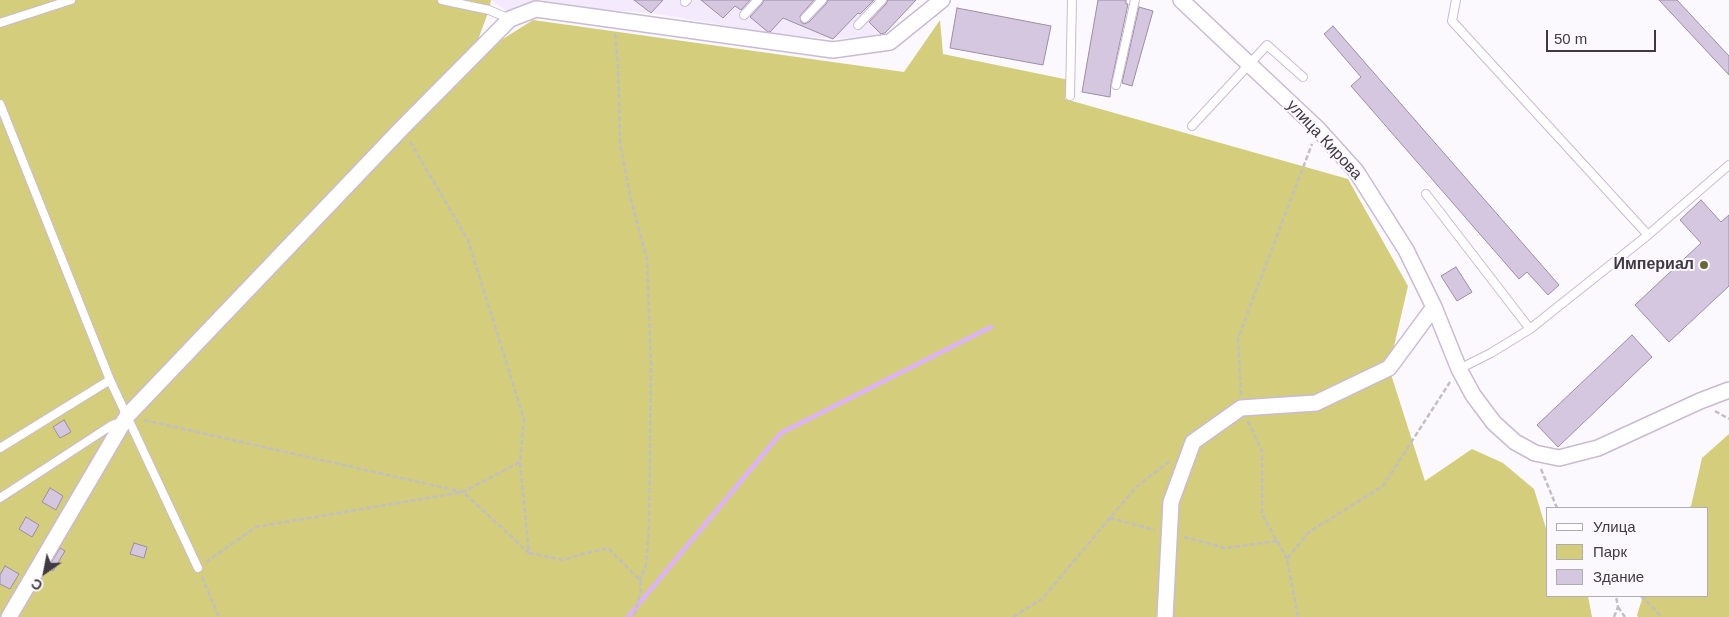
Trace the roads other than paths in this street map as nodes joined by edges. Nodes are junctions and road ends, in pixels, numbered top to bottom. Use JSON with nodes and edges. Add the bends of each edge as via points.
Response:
{"nodes":[{"id":1,"x":72,"y":0,"type":"edge"},
{"id":2,"x":442,"y":0,"type":"edge"},
{"id":3,"x":758,"y":0,"type":"edge"},
{"id":4,"x":822,"y":0,"type":"edge"},
{"id":5,"x":882,"y":0,"type":"edge"},
{"id":6,"x":942,"y":0,"type":"edge"},
{"id":7,"x":1072,"y":0,"type":"edge"},
{"id":8,"x":1135,"y":0,"type":"edge"},
{"id":9,"x":1181,"y":0,"type":"edge"},
{"id":10,"x":1456,"y":0,"type":"edge"},
{"id":11,"x":744,"y":15,"type":"dead end"},
{"id":12,"x":805,"y":18,"type":"dead end"},
{"id":13,"x":510,"y":19,"type":"junction"},
{"id":14,"x":0,"y":23,"type":"edge"},
{"id":15,"x":858,"y":25,"type":"dead end"},
{"id":16,"x":1249,"y":63,"type":"junction"},
{"id":17,"x":1304,"y":78,"type":"dead end"},
{"id":18,"x":1116,"y":85,"type":"dead end"},
{"id":19,"x":1070,"y":96,"type":"dead end"},
{"id":20,"x":0,"y":104,"type":"edge"},
{"id":21,"x":1192,"y":126,"type":"dead end"},
{"id":22,"x":1729,"y":165,"type":"edge"},
{"id":23,"x":1426,"y":194,"type":"dead end"},
{"id":24,"x":1648,"y":235,"type":"junction"},
{"id":25,"x":1434,"y":307,"type":"junction"},
{"id":26,"x":1530,"y":329,"type":"junction"},
{"id":27,"x":1459,"y":368,"type":"junction"},
{"id":28,"x":110,"y":380,"type":"junction"},
{"id":29,"x":1729,"y":390,"type":"edge"},
{"id":30,"x":125,"y":419,"type":"junction"},
{"id":31,"x":0,"y":448,"type":"edge"},
{"id":32,"x":0,"y":498,"type":"edge"},
{"id":33,"x":198,"y":568,"type":"road end"},
{"id":34,"x":9,"y":617,"type":"edge"},
{"id":35,"x":1165,"y":617,"type":"edge"}],
"edges":[{"from":1,"to":14,"type":"lane"},
{"from":2,"to":13,"type":"lane","via":[[489,10]]},
{"from":3,"to":11,"type":"lane"},
{"from":4,"to":12,"type":"lane"},
{"from":5,"to":15,"type":"lane"},
{"from":6,"to":13,"type":"street","via":[[890,42],[833,50],[536,9]]},
{"from":7,"to":19,"type":"lane"},
{"from":8,"to":18,"type":"lane"},
{"from":9,"to":16,"type":"street","name":"улица Кирова"},
{"from":10,"to":24,"type":"lane","via":[[1452,21]]},
{"from":13,"to":30,"type":"street"},
{"from":16,"to":17,"type":"lane","via":[[1268,45]]},
{"from":16,"to":21,"type":"lane"},
{"from":16,"to":25,"type":"street","name":"улица Кирова","via":[[1318,129],[1356,171],[1406,250]]},
{"from":20,"to":28,"type":"lane"},
{"from":22,"to":24,"type":"lane"},
{"from":23,"to":26,"type":"lane"},
{"from":24,"to":26,"type":"lane"},
{"from":25,"to":27,"type":"street","name":"улица Кирова"},
{"from":25,"to":35,"type":"street","via":[[1389,368],[1316,403],[1241,408],[1193,442],[1171,502]]},
{"from":26,"to":27,"type":"lane"},
{"from":27,"to":29,"type":"street","name":"улица Кирова","via":[[1473,395],[1494,423],[1515,442],[1535,453],[1559,458],[1598,448]]},
{"from":28,"to":30,"type":"lane"},
{"from":28,"to":31,"type":"lane"},
{"from":30,"to":32,"type":"lane"},
{"from":30,"to":33,"type":"lane"},
{"from":30,"to":34,"type":"street"}]}
